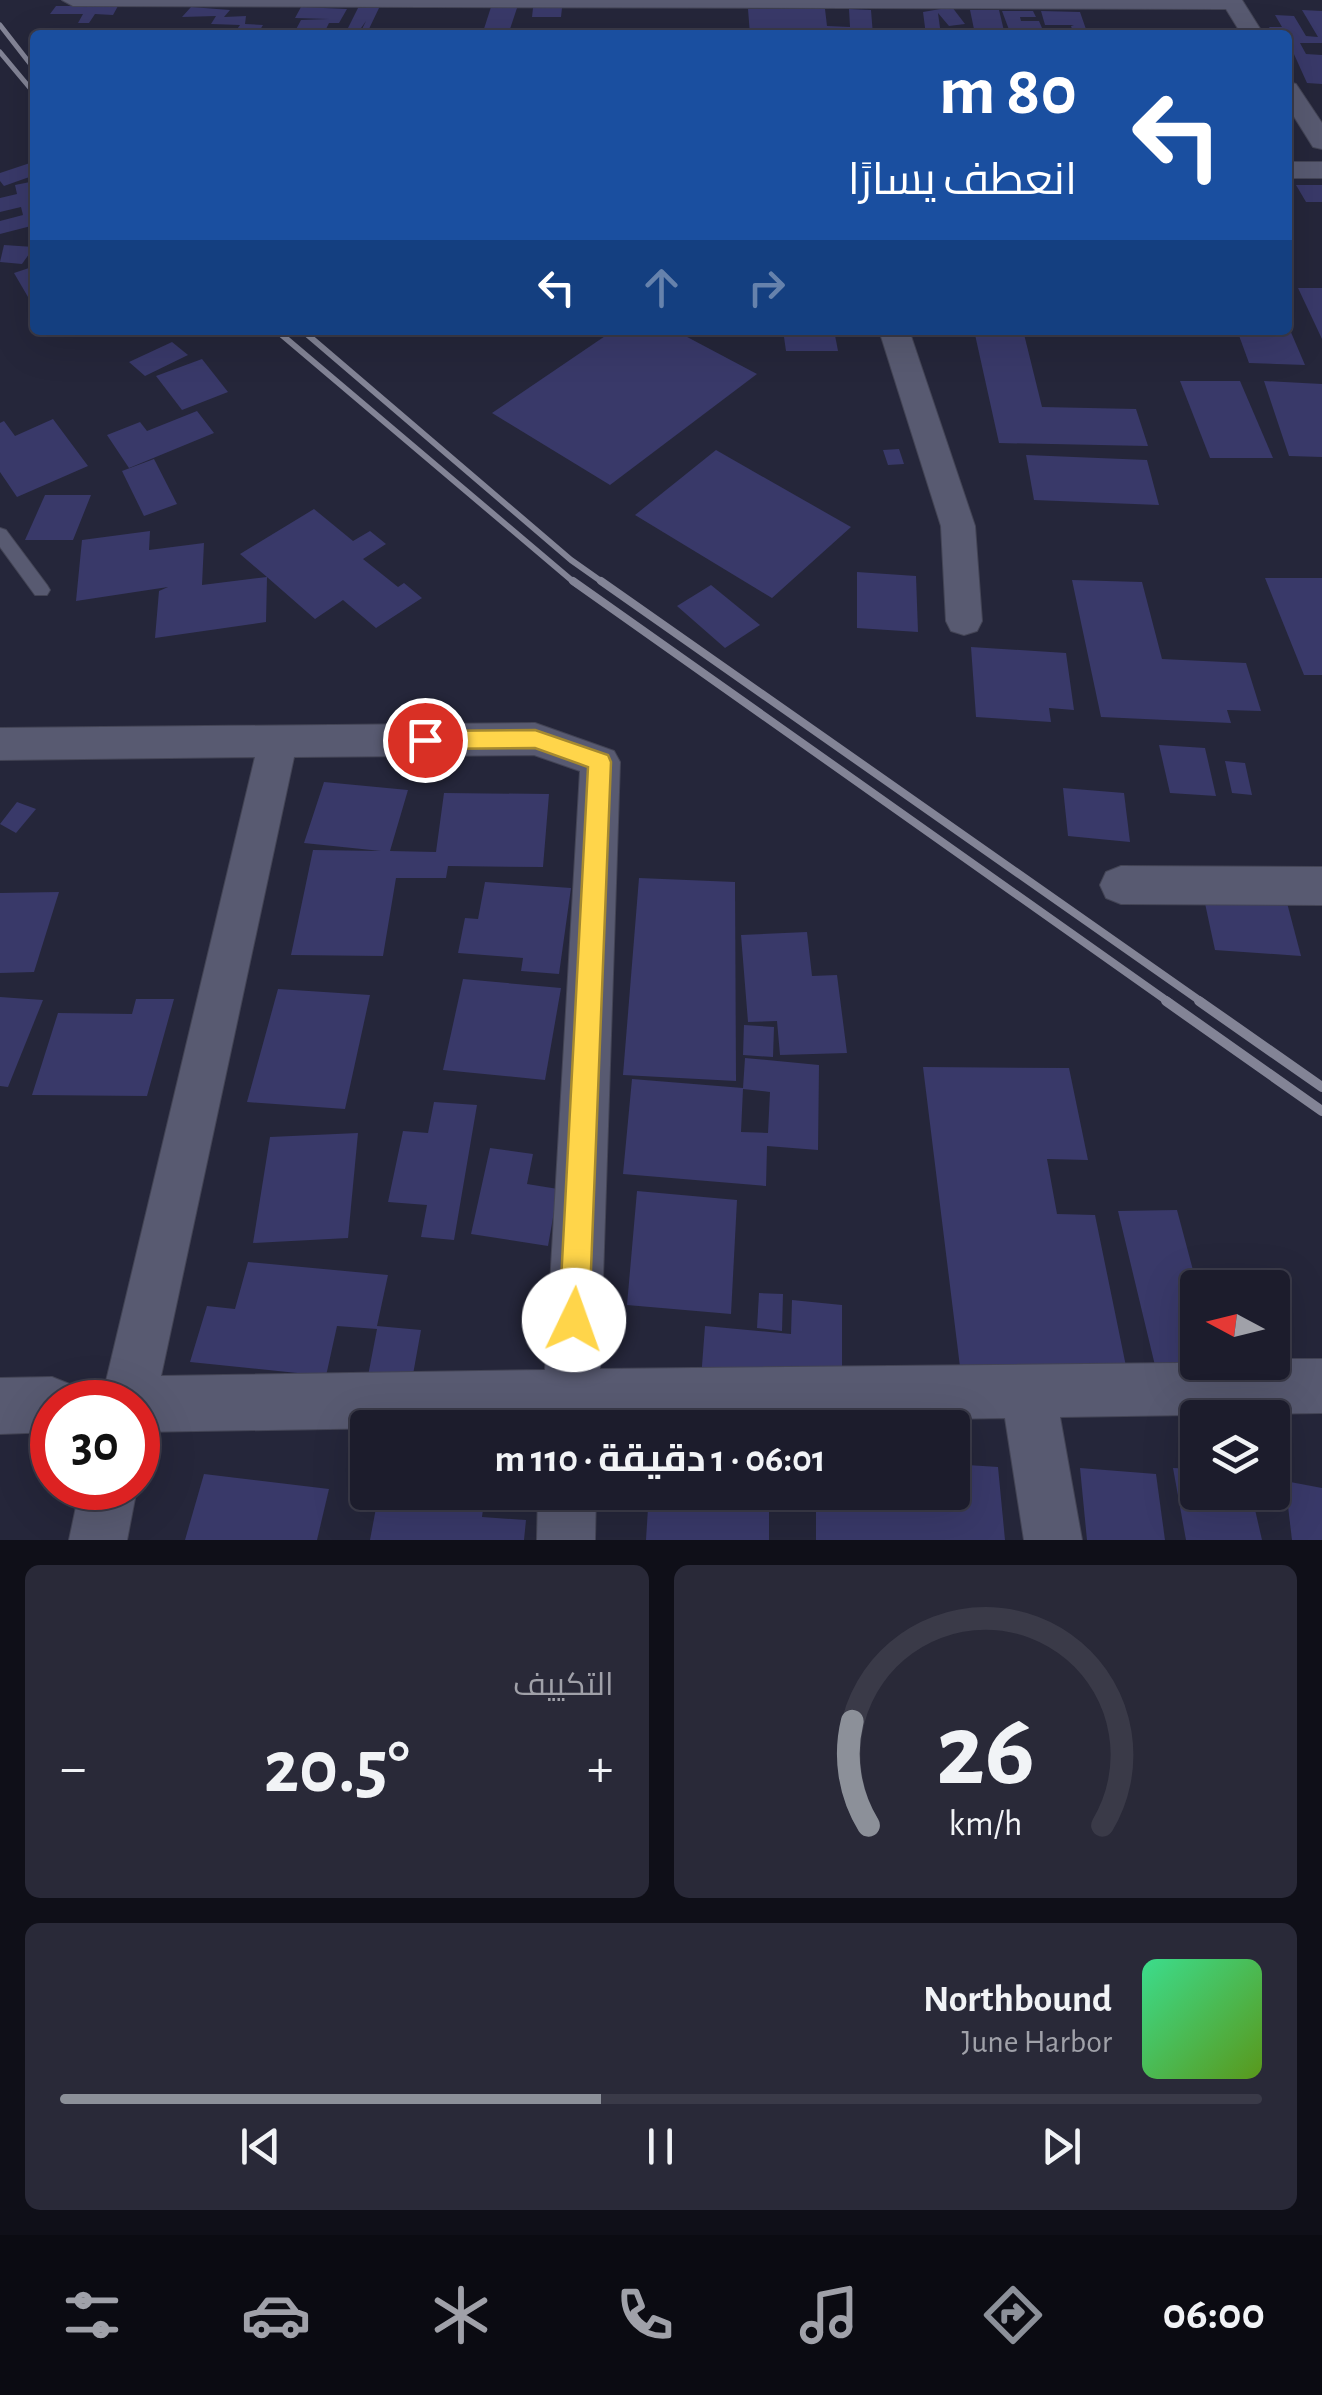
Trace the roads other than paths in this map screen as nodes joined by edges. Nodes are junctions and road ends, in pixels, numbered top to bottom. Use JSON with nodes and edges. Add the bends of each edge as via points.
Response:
{"nodes":[{"id":1,"x":73,"y":0,"type":"edge"},
{"id":2,"x":1231,"y":2,"type":"edge"},
{"id":3,"x":706,"y":10,"type":"edge"},
{"id":4,"x":1250,"y":30,"type":"edge"},
{"id":5,"x":1292,"y":95,"type":"edge"},
{"id":6,"x":1322,"y":142,"type":"edge"},
{"id":7,"x":1292,"y":170,"type":"edge"},
{"id":8,"x":1322,"y":170,"type":"edge"},
{"id":9,"x":896,"y":335,"type":"edge"},
{"id":10,"x":0,"y":534,"type":"edge"},
{"id":11,"x":40,"y":590,"type":"dead end"},
{"id":12,"x":964,"y":621,"type":"dead end"},
{"id":13,"x":278,"y":742,"type":"junction"},
{"id":14,"x":0,"y":744,"type":"edge"},
{"id":15,"x":1121,"y":886,"type":"dead end"},
{"id":16,"x":1322,"y":886,"type":"edge"},
{"id":17,"x":133,"y":1380,"type":"edge"},
{"id":18,"x":1322,"y":1386,"type":"edge"},
{"id":19,"x":1028,"y":1390,"type":"junction"},
{"id":20,"x":30,"y":1405,"type":"edge"},
{"id":21,"x":160,"y":1405,"type":"edge"},
{"id":22,"x":0,"y":1406,"type":"edge"},
{"id":23,"x":397,"y":1410,"type":"edge"},
{"id":24,"x":570,"y":1410,"type":"edge"},
{"id":25,"x":646,"y":1410,"type":"edge"},
{"id":26,"x":104,"y":1510,"type":"edge"},
{"id":27,"x":567,"y":1510,"type":"edge"},
{"id":28,"x":98,"y":1540,"type":"edge"},
{"id":29,"x":566,"y":1540,"type":"edge"},
{"id":30,"x":1053,"y":1540,"type":"edge"}],
"edges":[{"from":1,"to":3,"type":"street"},
{"from":2,"to":3,"type":"street","via":[[1113,11]]},
{"from":2,"to":4,"type":"street"},
{"from":5,"to":6,"type":"street"},
{"from":7,"to":8,"type":"street"},
{"from":9,"to":12,"type":"street","via":[[958,526]]},
{"from":10,"to":11,"type":"lane"},
{"from":13,"to":14,"type":"street"},
{"from":13,"to":17,"type":"street"},
{"from":13,"to":24,"type":"street","via":[[535,739],[600,762]]},
{"from":15,"to":16,"type":"street"},
{"from":18,"to":19,"type":"street"},
{"from":19,"to":25,"type":"street"},
{"from":19,"to":30,"type":"street"},
{"from":20,"to":22,"type":"street"},
{"from":21,"to":23,"type":"street"},
{"from":26,"to":28,"type":"street"},
{"from":27,"to":29,"type":"street"}]}
